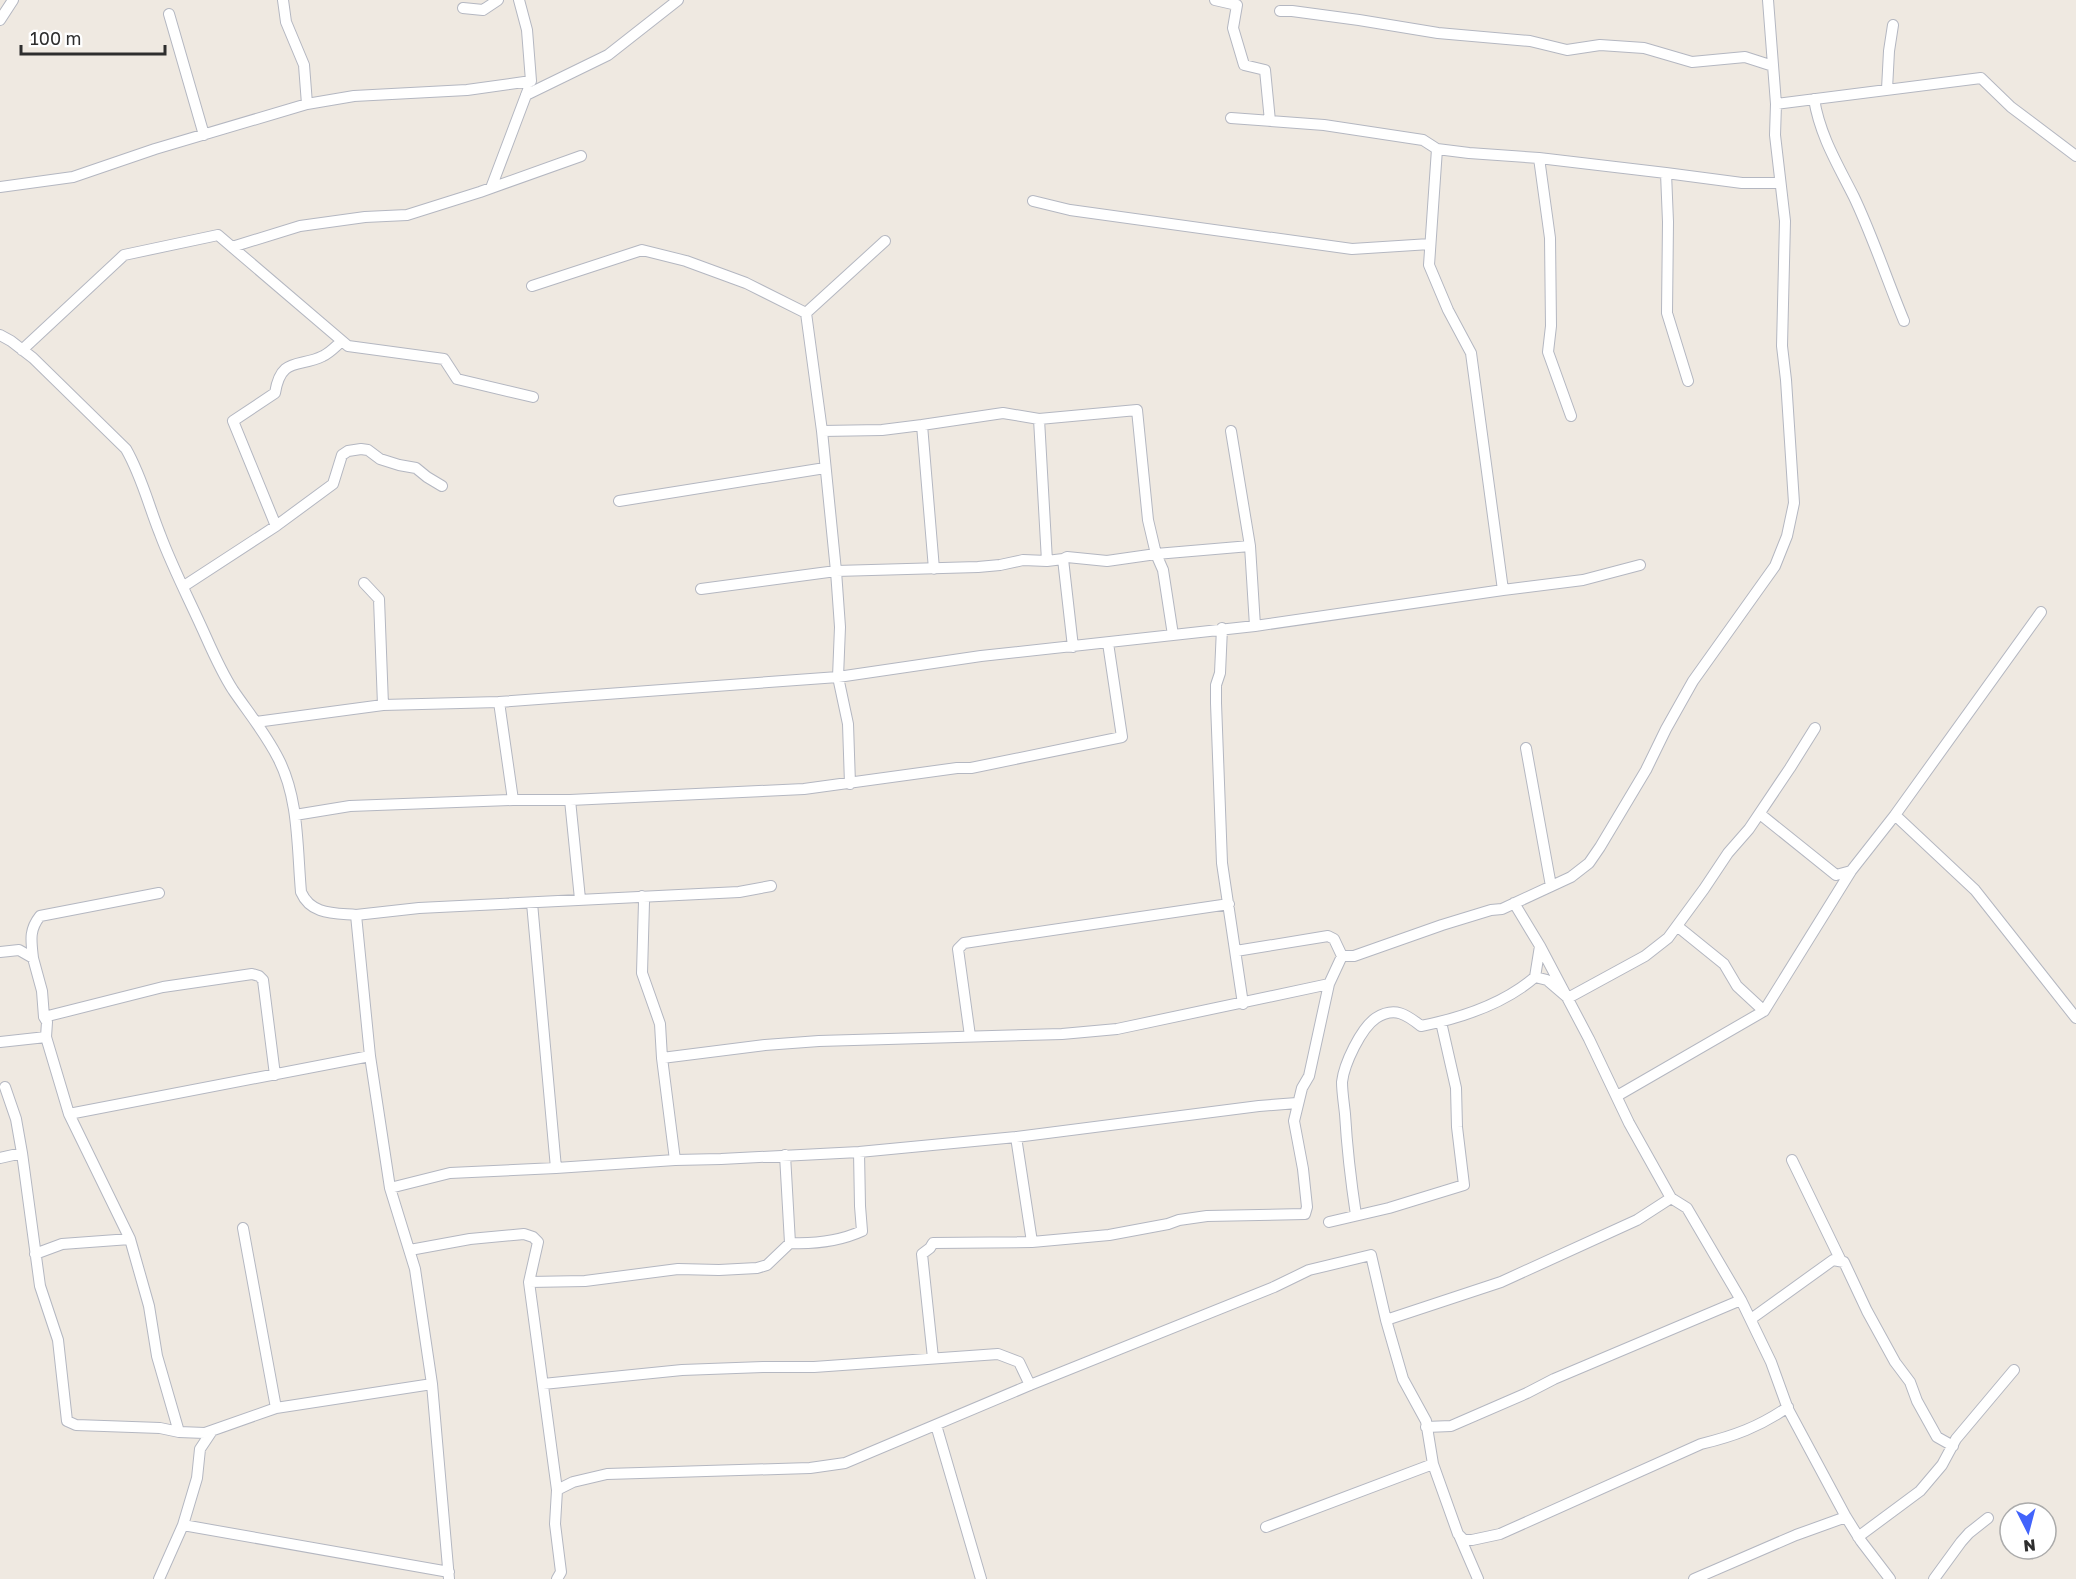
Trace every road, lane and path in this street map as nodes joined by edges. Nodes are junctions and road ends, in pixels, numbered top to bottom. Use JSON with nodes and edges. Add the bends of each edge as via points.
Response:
{"nodes":[{"id":1,"x":13,"y":0,"type":"edge"},
{"id":2,"x":283,"y":0,"type":"edge"},
{"id":3,"x":498,"y":0,"type":"edge"},
{"id":4,"x":519,"y":0,"type":"edge"},
{"id":5,"x":678,"y":0,"type":"edge"},
{"id":6,"x":1215,"y":0,"type":"edge"},
{"id":7,"x":1768,"y":0,"type":"edge"},
{"id":8,"x":463,"y":8,"type":"dead end"},
{"id":9,"x":1280,"y":11,"type":"dead end"},
{"id":10,"x":169,"y":14,"type":"dead end"},
{"id":11,"x":0,"y":20,"type":"edge"},
{"id":12,"x":1893,"y":25,"type":"dead end"},
{"id":13,"x":1773,"y":66,"type":"junction"},
{"id":14,"x":531,"y":81,"type":"junction"},
{"id":15,"x":1887,"y":89,"type":"junction"},
{"id":16,"x":526,"y":95,"type":"junction"},
{"id":17,"x":1814,"y":99,"type":"junction"},
{"id":18,"x":307,"y":104,"type":"junction"},
{"id":19,"x":1776,"y":104,"type":"junction"},
{"id":20,"x":1231,"y":118,"type":"dead end"},
{"id":21,"x":1270,"y":121,"type":"junction"},
{"id":22,"x":204,"y":135,"type":"junction"},
{"id":23,"x":1437,"y":149,"type":"junction"},
{"id":24,"x":581,"y":156,"type":"dead end"},
{"id":25,"x":2076,"y":156,"type":"edge"},
{"id":26,"x":1539,"y":158,"type":"junction"},
{"id":27,"x":1666,"y":173,"type":"junction"},
{"id":28,"x":1780,"y":183,"type":"junction"},
{"id":29,"x":0,"y":187,"type":"edge"},
{"id":30,"x":491,"y":188,"type":"junction"},
{"id":31,"x":1033,"y":201,"type":"dead end"},
{"id":32,"x":885,"y":241,"type":"dead end"},
{"id":33,"x":1430,"y":244,"type":"junction"},
{"id":34,"x":232,"y":247,"type":"junction"},
{"id":35,"x":532,"y":286,"type":"dead end"},
{"id":36,"x":806,"y":313,"type":"junction"},
{"id":37,"x":1904,"y":321,"type":"dead end"},
{"id":38,"x":0,"y":335,"type":"edge"},
{"id":39,"x":342,"y":341,"type":"junction"},
{"id":40,"x":22,"y":350,"type":"junction"},
{"id":41,"x":1688,"y":381,"type":"dead end"},
{"id":42,"x":533,"y":398,"type":"dead end"},
{"id":43,"x":1571,"y":416,"type":"dead end"},
{"id":44,"x":1039,"y":419,"type":"junction"},
{"id":45,"x":922,"y":425,"type":"junction"},
{"id":46,"x":822,"y":430,"type":"junction"},
{"id":47,"x":1231,"y":431,"type":"dead end"},
{"id":48,"x":825,"y":468,"type":"junction"},
{"id":49,"x":442,"y":486,"type":"dead end"},
{"id":50,"x":619,"y":501,"type":"dead end"},
{"id":51,"x":276,"y":526,"type":"junction"},
{"id":52,"x":1250,"y":546,"type":"junction"},
{"id":53,"x":1156,"y":554,"type":"junction"},
{"id":54,"x":1064,"y":559,"type":"junction"},
{"id":55,"x":1047,"y":561,"type":"junction"},
{"id":56,"x":1640,"y":565,"type":"dead end"},
{"id":57,"x":934,"y":568,"type":"junction"},
{"id":58,"x":836,"y":571,"type":"junction"},
{"id":59,"x":364,"y":583,"type":"dead end"},
{"id":60,"x":184,"y":586,"type":"junction"},
{"id":61,"x":701,"y":589,"type":"dead end"},
{"id":62,"x":1503,"y":590,"type":"junction"},
{"id":63,"x":2041,"y":612,"type":"dead end"},
{"id":64,"x":1255,"y":626,"type":"junction"},
{"id":65,"x":1222,"y":628,"type":"junction"},
{"id":66,"x":1173,"y":635,"type":"junction"},
{"id":67,"x":1108,"y":643,"type":"junction"},
{"id":68,"x":1073,"y":647,"type":"junction"},
{"id":69,"x":838,"y":677,"type":"junction"},
{"id":70,"x":500,"y":702,"type":"junction"},
{"id":71,"x":383,"y":705,"type":"junction"},
{"id":72,"x":256,"y":722,"type":"junction"},
{"id":73,"x":1815,"y":728,"type":"dead end"},
{"id":74,"x":1526,"y":748,"type":"dead end"},
{"id":75,"x":850,"y":784,"type":"junction"},
{"id":76,"x":513,"y":800,"type":"junction"},
{"id":77,"x":570,"y":800,"type":"junction"},
{"id":78,"x":1760,"y":814,"type":"junction"},
{"id":79,"x":295,"y":815,"type":"junction"},
{"id":80,"x":1895,"y":815,"type":"junction"},
{"id":81,"x":1851,"y":871,"type":"junction"},
{"id":82,"x":771,"y":886,"type":"dead end"},
{"id":83,"x":1551,"y":886,"type":"junction"},
{"id":84,"x":159,"y":892,"type":"dead end"},
{"id":85,"x":642,"y":896,"type":"junction"},
{"id":86,"x":580,"y":899,"type":"junction"},
{"id":87,"x":532,"y":903,"type":"junction"},
{"id":88,"x":1514,"y":903,"type":"junction"},
{"id":89,"x":1229,"y":904,"type":"junction"},
{"id":90,"x":356,"y":915,"type":"junction"},
{"id":91,"x":1677,"y":926,"type":"junction"},
{"id":92,"x":1540,"y":946,"type":"junction"},
{"id":93,"x":1236,"y":951,"type":"junction"},
{"id":94,"x":0,"y":952,"type":"edge"},
{"id":95,"x":1342,"y":956,"type":"junction"},
{"id":96,"x":33,"y":958,"type":"junction"},
{"id":97,"x":1535,"y":977,"type":"junction"},
{"id":98,"x":1329,"y":984,"type":"junction"},
{"id":99,"x":1568,"y":998,"type":"junction"},
{"id":100,"x":1243,"y":1004,"type":"junction"},
{"id":101,"x":1764,"y":1011,"type":"junction"},
{"id":102,"x":44,"y":1017,"type":"junction"},
{"id":103,"x":2076,"y":1018,"type":"edge"},
{"id":104,"x":1441,"y":1022,"type":"junction"},
{"id":105,"x":970,"y":1036,"type":"junction"},
{"id":106,"x":46,"y":1037,"type":"junction"},
{"id":107,"x":0,"y":1042,"type":"edge"},
{"id":108,"x":370,"y":1056,"type":"junction"},
{"id":109,"x":662,"y":1058,"type":"junction"},
{"id":110,"x":275,"y":1075,"type":"junction"},
{"id":111,"x":5,"y":1087,"type":"dead end"},
{"id":112,"x":1617,"y":1096,"type":"junction"},
{"id":113,"x":1297,"y":1103,"type":"junction"},
{"id":114,"x":69,"y":1114,"type":"junction"},
{"id":115,"x":1016,"y":1137,"type":"junction"},
{"id":116,"x":859,"y":1152,"type":"junction"},
{"id":117,"x":22,"y":1153,"type":"junction"},
{"id":118,"x":785,"y":1155,"type":"junction"},
{"id":119,"x":0,"y":1158,"type":"edge"},
{"id":120,"x":675,"y":1160,"type":"junction"},
{"id":121,"x":1792,"y":1160,"type":"dead end"},
{"id":122,"x":556,"y":1168,"type":"junction"},
{"id":123,"x":390,"y":1188,"type":"junction"},
{"id":124,"x":1671,"y":1198,"type":"junction"},
{"id":125,"x":1356,"y":1215,"type":"junction"},
{"id":126,"x":1329,"y":1222,"type":"dead end"},
{"id":127,"x":243,"y":1228,"type":"dead end"},
{"id":128,"x":129,"y":1239,"type":"junction"},
{"id":129,"x":1032,"y":1242,"type":"junction"},
{"id":130,"x":790,"y":1244,"type":"junction"},
{"id":131,"x":410,"y":1250,"type":"junction"},
{"id":132,"x":35,"y":1254,"type":"junction"},
{"id":133,"x":1841,"y":1261,"type":"junction"},
{"id":134,"x":529,"y":1282,"type":"junction"},
{"id":135,"x":1741,"y":1300,"type":"junction"},
{"id":136,"x":1751,"y":1319,"type":"junction"},
{"id":137,"x":1386,"y":1320,"type":"junction"},
{"id":138,"x":933,"y":1358,"type":"junction"},
{"id":139,"x":2014,"y":1370,"type":"dead end"},
{"id":140,"x":432,"y":1384,"type":"junction"},
{"id":141,"x":543,"y":1384,"type":"junction"},
{"id":142,"x":1030,"y":1385,"type":"junction"},
{"id":143,"x":1788,"y":1407,"type":"junction"},
{"id":144,"x":276,"y":1408,"type":"junction"},
{"id":145,"x":936,"y":1425,"type":"junction"},
{"id":146,"x":1426,"y":1427,"type":"junction"},
{"id":147,"x":212,"y":1431,"type":"junction"},
{"id":148,"x":179,"y":1432,"type":"junction"},
{"id":149,"x":1953,"y":1446,"type":"junction"},
{"id":150,"x":1433,"y":1464,"type":"junction"},
{"id":151,"x":557,"y":1490,"type":"junction"},
{"id":152,"x":1846,"y":1517,"type":"junction"},
{"id":153,"x":1988,"y":1518,"type":"dead end"},
{"id":154,"x":183,"y":1525,"type":"junction"},
{"id":155,"x":1266,"y":1527,"type":"dead end"},
{"id":156,"x":1458,"y":1534,"type":"junction"},
{"id":157,"x":1858,"y":1537,"type":"junction"},
{"id":158,"x":449,"y":1576,"type":"edge"},
{"id":159,"x":159,"y":1579,"type":"edge"},
{"id":160,"x":557,"y":1579,"type":"edge"},
{"id":161,"x":981,"y":1579,"type":"edge"},
{"id":162,"x":1478,"y":1579,"type":"edge"},
{"id":163,"x":1694,"y":1579,"type":"edge"},
{"id":164,"x":1890,"y":1579,"type":"edge"},
{"id":165,"x":1934,"y":1579,"type":"edge"}],
"edges":[{"from":1,"to":11,"type":"street"},
{"from":2,"to":18,"type":"street","via":[[286,22],[304,65]]},
{"from":3,"to":8,"type":"street","via":[[483,10]]},
{"from":4,"to":14,"type":"street","via":[[527,30]]},
{"from":5,"to":16,"type":"street","via":[[608,56]]},
{"from":6,"to":21,"type":"street","via":[[1238,5],[1233,28],[1244,65],[1265,70]]},
{"from":7,"to":13,"type":"street"},
{"from":9,"to":13,"type":"street","via":[[1438,33],[1530,41],[1567,50],[1600,45],[1644,48],[1692,62],[1745,57]]},
{"from":10,"to":22,"type":"street"},
{"from":12,"to":15,"type":"street"},
{"from":13,"to":19,"type":"street"},
{"from":14,"to":16,"type":"street"},
{"from":14,"to":18,"type":"street","via":[[467,90],[354,96]]},
{"from":15,"to":17,"type":"street"},
{"from":15,"to":25,"type":"street","via":[[1981,78],[2011,107]]},
{"from":16,"to":30,"type":"street"},
{"from":17,"to":19,"type":"street"},
{"from":17,"to":37,"type":"street","via":[[1833,159],[1854,198]]},
{"from":18,"to":22,"type":"street"},
{"from":19,"to":28,"type":"street"},
{"from":20,"to":21,"type":"street"},
{"from":21,"to":23,"type":"street","via":[[1423,140]]},
{"from":22,"to":29,"type":"street","via":[[73,177]]},
{"from":23,"to":26,"type":"street"},
{"from":23,"to":33,"type":"street"},
{"from":24,"to":30,"type":"street"},
{"from":26,"to":27,"type":"street"},
{"from":26,"to":43,"type":"street","via":[[1550,238],[1548,352]]},
{"from":27,"to":28,"type":"street","via":[[1742,183]]},
{"from":27,"to":41,"type":"street","via":[[1667,313]]},
{"from":28,"to":83,"type":"street","via":[[1785,221],[1782,346],[1794,503],[1787,536],[1775,566],[1693,681],[1600,847],[1589,863]]},
{"from":30,"to":34,"type":"street","via":[[407,215],[300,226]]},
{"from":31,"to":33,"type":"street","via":[[1070,210],[1352,249]]},
{"from":32,"to":36,"type":"street"},
{"from":33,"to":62,"type":"street","via":[[1429,265],[1471,353]]},
{"from":34,"to":39,"type":"street"},
{"from":34,"to":40,"type":"street","via":[[218,235],[124,255]]},
{"from":35,"to":36,"type":"street","via":[[642,250],[746,283]]},
{"from":36,"to":46,"type":"street"},
{"from":38,"to":40,"type":"street"},
{"from":39,"to":42,"type":"street","via":[[348,346],[444,359],[457,379]]},
{"from":39,"to":51,"type":"street","via":[[323,356],[291,365],[277,380],[275,393],[233,421]]},
{"from":40,"to":60,"type":"street","via":[[126,449]]},
{"from":44,"to":45,"type":"street","via":[[1003,413]]},
{"from":44,"to":53,"type":"street","via":[[1137,410],[1148,520]]},
{"from":44,"to":55,"type":"street"},
{"from":45,"to":46,"type":"street"},
{"from":45,"to":57,"type":"street"},
{"from":46,"to":48,"type":"street"},
{"from":47,"to":52,"type":"street"},
{"from":48,"to":50,"type":"street"},
{"from":48,"to":58,"type":"street"},
{"from":49,"to":51,"type":"street","via":[[416,468],[355,449],[342,455],[333,484]]},
{"from":51,"to":60,"type":"street"},
{"from":52,"to":53,"type":"street"},
{"from":52,"to":64,"type":"street"},
{"from":53,"to":54,"type":"street","via":[[1107,561]]},
{"from":53,"to":66,"type":"street","via":[[1163,570]]},
{"from":54,"to":55,"type":"street"},
{"from":54,"to":68,"type":"street"},
{"from":55,"to":57,"type":"street"},
{"from":56,"to":62,"type":"street","via":[[1583,580]]},
{"from":57,"to":58,"type":"street"},
{"from":58,"to":61,"type":"street"},
{"from":58,"to":69,"type":"street"},
{"from":59,"to":71,"type":"street","via":[[379,599]]},
{"from":60,"to":72,"type":"street","via":[[219,665]]},
{"from":62,"to":64,"type":"street"},
{"from":63,"to":80,"type":"street"},
{"from":64,"to":65,"type":"street"},
{"from":65,"to":66,"type":"street"},
{"from":65,"to":89,"type":"street","via":[[1216,703],[1222,863]]},
{"from":66,"to":67,"type":"street"},
{"from":67,"to":68,"type":"street"},
{"from":67,"to":75,"type":"street","via":[[1122,737],[971,768]]},
{"from":68,"to":69,"type":"street"},
{"from":69,"to":70,"type":"street"},
{"from":69,"to":75,"type":"street","via":[[848,724]]},
{"from":70,"to":71,"type":"street"},
{"from":70,"to":76,"type":"street"},
{"from":71,"to":72,"type":"street"},
{"from":72,"to":79,"type":"street","via":[[279,758]]},
{"from":73,"to":78,"type":"street"},
{"from":74,"to":83,"type":"street"},
{"from":75,"to":77,"type":"street"},
{"from":76,"to":77,"type":"street"},
{"from":76,"to":79,"type":"street","via":[[350,806]]},
{"from":77,"to":86,"type":"street"},
{"from":78,"to":81,"type":"street","via":[[1836,875]]},
{"from":78,"to":91,"type":"street"},
{"from":79,"to":90,"type":"street","via":[[304,899],[319,911]]},
{"from":80,"to":81,"type":"street"},
{"from":80,"to":103,"type":"street","via":[[1975,890]]},
{"from":81,"to":101,"type":"street"},
{"from":82,"to":85,"type":"street","via":[[739,892]]},
{"from":83,"to":88,"type":"street"},
{"from":84,"to":96,"type":"street","via":[[40,916],[33,924]]},
{"from":85,"to":86,"type":"street"},
{"from":85,"to":109,"type":"street","via":[[642,974],[660,1024]]},
{"from":86,"to":87,"type":"street"},
{"from":87,"to":90,"type":"street"},
{"from":87,"to":122,"type":"street"},
{"from":88,"to":92,"type":"street"},
{"from":88,"to":95,"type":"street","via":[[1354,956]]},
{"from":89,"to":93,"type":"street"},
{"from":89,"to":105,"type":"street","via":[[964,943],[958,949]]},
{"from":90,"to":108,"type":"street"},
{"from":91,"to":99,"type":"street","via":[[1645,956]]},
{"from":91,"to":101,"type":"street","via":[[1724,964],[1737,986]]},
{"from":92,"to":97,"type":"street"},
{"from":92,"to":99,"type":"street"},
{"from":93,"to":95,"type":"street","via":[[1328,936],[1334,939]]},
{"from":93,"to":100,"type":"street"},
{"from":94,"to":96,"type":"street","via":[[19,950]]},
{"from":95,"to":98,"type":"street"},
{"from":96,"to":102,"type":"street"},
{"from":97,"to":99,"type":"street","via":[[1547,980]]},
{"from":97,"to":104,"type":"street","via":[[1518,991],[1485,1007]]},
{"from":98,"to":100,"type":"street"},
{"from":98,"to":113,"type":"street","via":[[1309,1076]]},
{"from":99,"to":112,"type":"street"},
{"from":100,"to":105,"type":"street","via":[[1116,1029]]},
{"from":101,"to":112,"type":"street"},
{"from":102,"to":106,"type":"street"},
{"from":102,"to":110,"type":"street","via":[[163,987],[252,974],[263,980]]},
{"from":104,"to":125,"type":"street","via":[[1456,1088],[1464,1185]]},
{"from":104,"to":125,"type":"street","via":[[1421,1026],[1406,1014],[1390,1013],[1369,1024],[1354,1044],[1342,1081]]},
{"from":105,"to":109,"type":"street","via":[[819,1041]]},
{"from":106,"to":107,"type":"street"},
{"from":106,"to":114,"type":"street"},
{"from":108,"to":110,"type":"street"},
{"from":108,"to":123,"type":"street"},
{"from":109,"to":120,"type":"street"},
{"from":110,"to":114,"type":"street"},
{"from":111,"to":117,"type":"street"},
{"from":112,"to":124,"type":"street"},
{"from":113,"to":115,"type":"street"},
{"from":113,"to":129,"type":"street","via":[[1294,1121],[1303,1169],[1305,1214],[1207,1216],[1109,1235]]},
{"from":114,"to":128,"type":"street"},
{"from":115,"to":116,"type":"street"},
{"from":115,"to":129,"type":"street"},
{"from":116,"to":118,"type":"street"},
{"from":116,"to":130,"type":"street","via":[[862,1231],[809,1244]]},
{"from":117,"to":119,"type":"street"},
{"from":117,"to":132,"type":"street"},
{"from":118,"to":120,"type":"street"},
{"from":118,"to":130,"type":"street"},
{"from":120,"to":122,"type":"street"},
{"from":121,"to":133,"type":"street"},
{"from":122,"to":123,"type":"street","via":[[450,1173]]},
{"from":123,"to":131,"type":"street"},
{"from":124,"to":135,"type":"street","via":[[1687,1208]]},
{"from":124,"to":137,"type":"street","via":[[1637,1220],[1501,1282]]},
{"from":125,"to":126,"type":"street"},
{"from":127,"to":144,"type":"street"},
{"from":128,"to":132,"type":"street","via":[[62,1244]]},
{"from":128,"to":148,"type":"street"},
{"from":129,"to":138,"type":"street","via":[[936,1241],[922,1254]]},
{"from":130,"to":134,"type":"street","via":[[767,1265],[757,1268],[678,1269],[585,1281]]},
{"from":131,"to":134,"type":"street","via":[[524,1234],[538,1242]]},
{"from":131,"to":140,"type":"street"},
{"from":132,"to":148,"type":"street","via":[[40,1286],[58,1341],[67,1421],[76,1425]]},
{"from":133,"to":136,"type":"street","via":[[1833,1260]]},
{"from":133,"to":149,"type":"street","via":[[1937,1437]]},
{"from":134,"to":141,"type":"street"},
{"from":135,"to":136,"type":"street"},
{"from":135,"to":146,"type":"street","via":[[1451,1426]]},
{"from":136,"to":143,"type":"street"},
{"from":137,"to":142,"type":"street","via":[[1371,1255],[1310,1270]]},
{"from":137,"to":146,"type":"street","via":[[1402,1378],[1426,1420]]},
{"from":138,"to":141,"type":"street","via":[[814,1367],[682,1370]]},
{"from":138,"to":142,"type":"street","via":[[998,1354],[1019,1362]]},
{"from":139,"to":149,"type":"street"},
{"from":140,"to":144,"type":"street"},
{"from":140,"to":158,"type":"street"},
{"from":141,"to":151,"type":"street"},
{"from":142,"to":145,"type":"street"},
{"from":143,"to":152,"type":"street"},
{"from":143,"to":156,"type":"street","via":[[1767,1422],[1701,1444],[1500,1534],[1472,1540],[1464,1540]]},
{"from":144,"to":147,"type":"street"},
{"from":145,"to":151,"type":"street","via":[[845,1463],[810,1468],[607,1474]]},
{"from":145,"to":161,"type":"street"},
{"from":146,"to":150,"type":"street"},
{"from":147,"to":148,"type":"street"},
{"from":147,"to":154,"type":"street","via":[[200,1449],[197,1478]]},
{"from":149,"to":157,"type":"street","via":[[1920,1491]]},
{"from":150,"to":155,"type":"street"},
{"from":150,"to":156,"type":"street"},
{"from":151,"to":160,"type":"street","via":[[555,1524],[561,1572]]},
{"from":152,"to":157,"type":"street"},
{"from":152,"to":163,"type":"street"},
{"from":153,"to":165,"type":"street","via":[[1961,1542]]},
{"from":154,"to":158,"type":"street"},
{"from":154,"to":159,"type":"street"},
{"from":156,"to":162,"type":"street"},
{"from":157,"to":164,"type":"street"}]}
